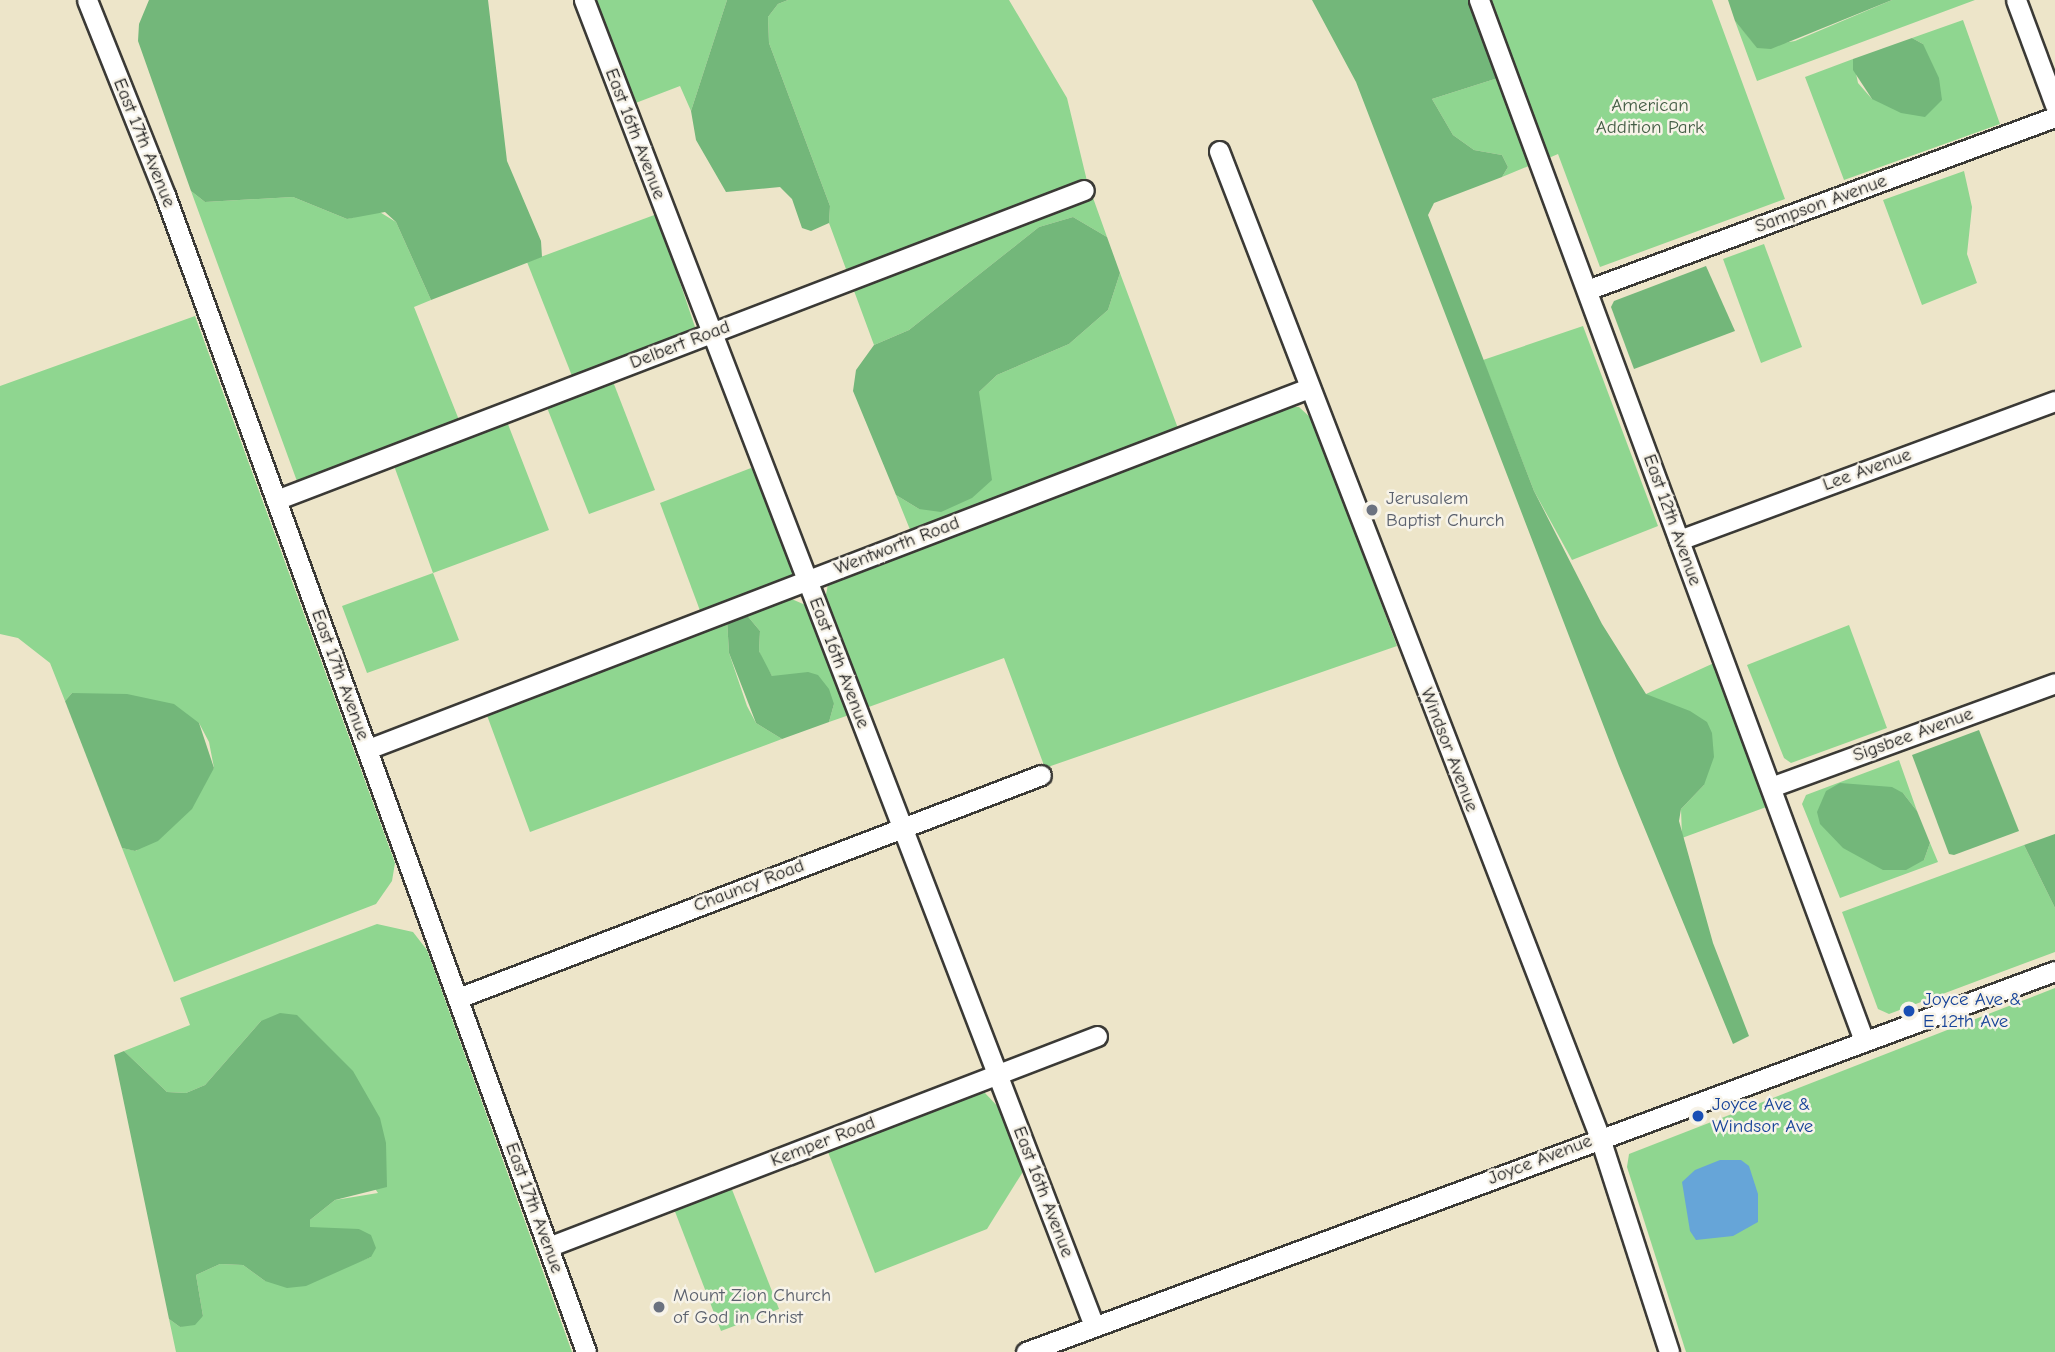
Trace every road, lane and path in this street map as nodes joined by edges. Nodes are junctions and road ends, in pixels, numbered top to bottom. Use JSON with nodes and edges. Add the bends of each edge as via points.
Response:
{"nodes":[{"id":1,"x":87,"y":0,"type":"edge"},
{"id":2,"x":584,"y":0,"type":"edge"},
{"id":3,"x":1479,"y":0,"type":"edge"},
{"id":4,"x":2016,"y":0,"type":"edge"},
{"id":5,"x":2055,"y":106,"type":"edge"},
{"id":6,"x":2055,"y":117,"type":"edge"},
{"id":7,"x":1219,"y":151,"type":"dead end"},
{"id":8,"x":1084,"y":190,"type":"dead end"},
{"id":9,"x":1587,"y":290,"type":"junction"},
{"id":10,"x":712,"y":333,"type":"junction"},
{"id":11,"x":1309,"y":388,"type":"junction"},
{"id":12,"x":2055,"y":401,"type":"edge"},
{"id":13,"x":276,"y":500,"type":"junction"},
{"id":14,"x":1679,"y":540,"type":"junction"},
{"id":15,"x":807,"y":580,"type":"junction"},
{"id":16,"x":2055,"y":683,"type":"edge"},
{"id":17,"x":368,"y":749,"type":"junction"},
{"id":18,"x":1041,"y":775,"type":"dead end"},
{"id":19,"x":1771,"y":788,"type":"junction"},
{"id":20,"x":902,"y":828,"type":"junction"},
{"id":21,"x":2055,"y":971,"type":"edge"},
{"id":22,"x":458,"y":998,"type":"junction"},
{"id":23,"x":1097,"y":1036,"type":"dead end"},
{"id":24,"x":1864,"y":1041,"type":"junction"},
{"id":25,"x":997,"y":1074,"type":"junction"},
{"id":26,"x":1600,"y":1138,"type":"junction"},
{"id":27,"x":548,"y":1247,"type":"junction"},
{"id":28,"x":1094,"y":1326,"type":"junction"},
{"id":29,"x":586,"y":1352,"type":"edge"},
{"id":30,"x":1026,"y":1352,"type":"edge"},
{"id":31,"x":1669,"y":1352,"type":"edge"}],
"edges":[{"from":1,"to":13,"type":"street","name":"East 17th Avenue","via":[[165,195]]},
{"from":2,"to":10,"type":"street","name":"East 16th Avenue"},
{"from":3,"to":9,"type":"street","name":"East 12th Avenue"},
{"from":4,"to":5,"type":"street"},
{"from":6,"to":9,"type":"street","name":"Sampson Avenue"},
{"from":7,"to":11,"type":"street","name":"Windsor Avenue"},
{"from":8,"to":10,"type":"street","name":"Delbert Road"},
{"from":9,"to":14,"type":"street","name":"East 12th Avenue"},
{"from":10,"to":13,"type":"street","name":"Delbert Road"},
{"from":10,"to":15,"type":"street","name":"East 16th Avenue"},
{"from":11,"to":15,"type":"street","name":"Wentworth Road"},
{"from":11,"to":26,"type":"street","name":"Windsor Avenue"},
{"from":12,"to":14,"type":"street","name":"Lee Avenue"},
{"from":13,"to":17,"type":"street","name":"East 17th Avenue"},
{"from":14,"to":19,"type":"street","name":"East 12th Avenue"},
{"from":15,"to":17,"type":"street","name":"Wentworth Road"},
{"from":15,"to":20,"type":"street","name":"East 16th Avenue"},
{"from":16,"to":19,"type":"street","name":"Sigsbee Avenue"},
{"from":17,"to":22,"type":"street","name":"East 17th Avenue"},
{"from":18,"to":20,"type":"street","name":"Chauncy Road"},
{"from":19,"to":24,"type":"street","name":"East 12th Avenue"},
{"from":20,"to":22,"type":"street","name":"Chauncy Road"},
{"from":20,"to":25,"type":"street","name":"East 16th Avenue"},
{"from":21,"to":24,"type":"street","name":"Joyce Avenue"},
{"from":22,"to":27,"type":"street","name":"East 17th Avenue"},
{"from":23,"to":25,"type":"street","name":"Kemper Road"},
{"from":24,"to":26,"type":"street","name":"Joyce Avenue"},
{"from":25,"to":27,"type":"street","name":"Kemper Road"},
{"from":25,"to":28,"type":"street","name":"East 16th Avenue"},
{"from":26,"to":28,"type":"street","name":"Joyce Avenue"},
{"from":26,"to":31,"type":"street","name":"Windsor Avenue"},
{"from":27,"to":29,"type":"street","name":"East 17th Avenue"},
{"from":28,"to":30,"type":"street","name":"Joyce Avenue"}]}
